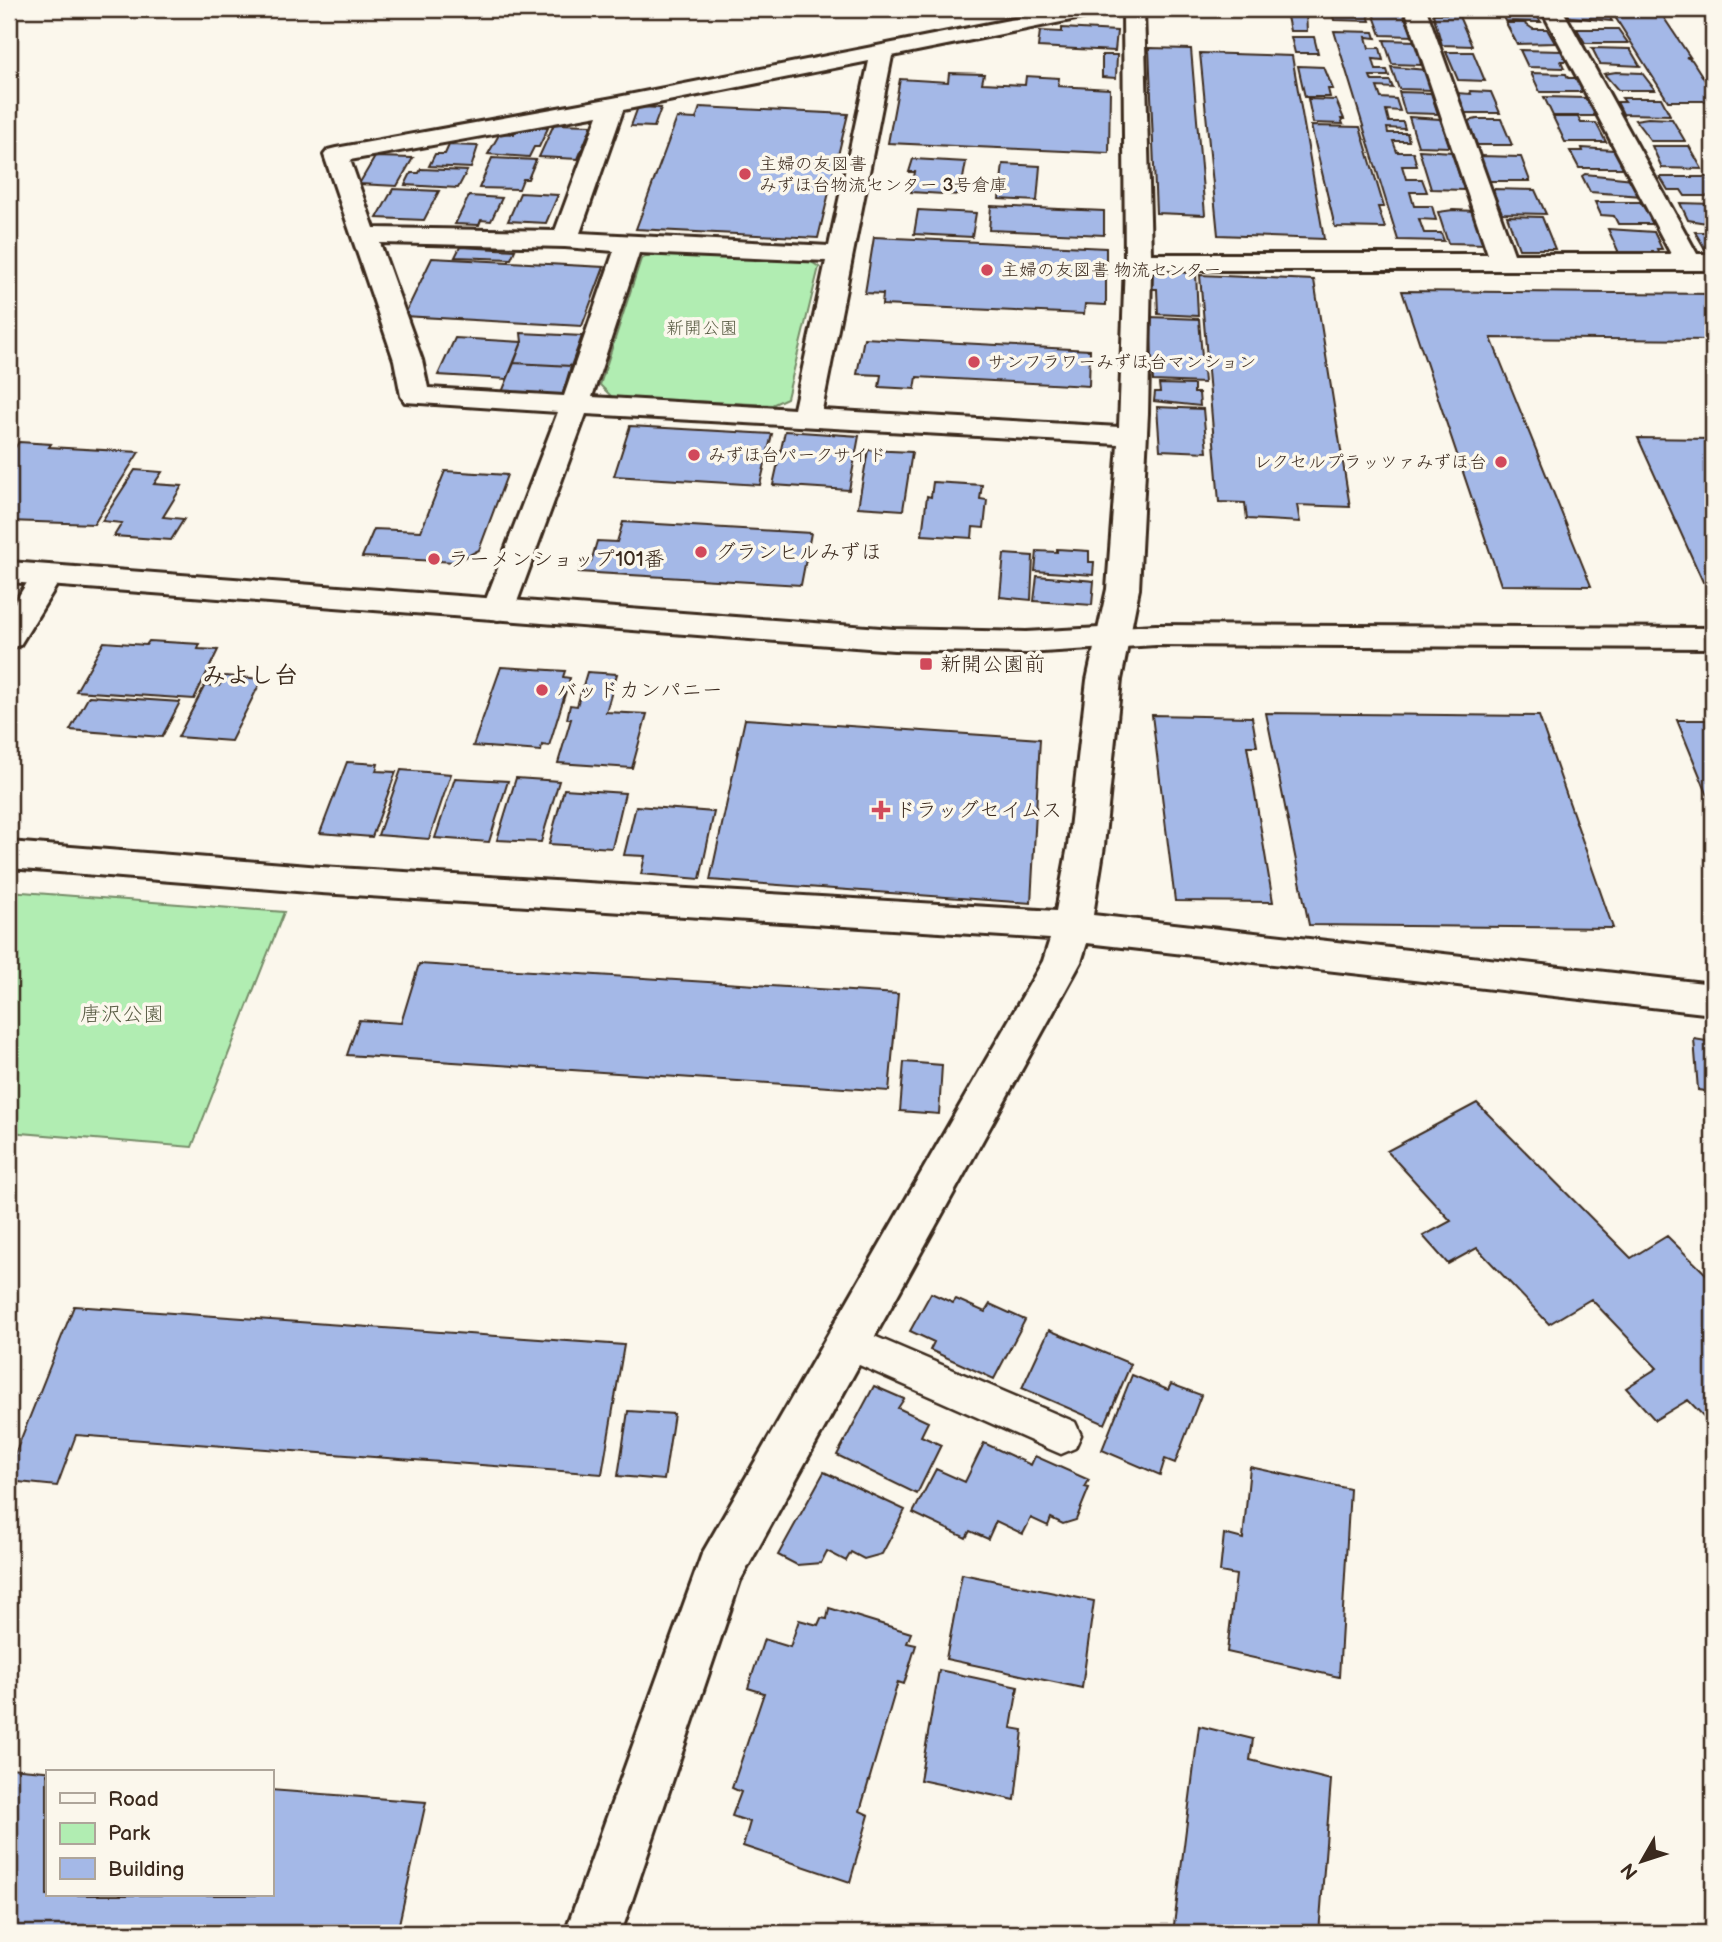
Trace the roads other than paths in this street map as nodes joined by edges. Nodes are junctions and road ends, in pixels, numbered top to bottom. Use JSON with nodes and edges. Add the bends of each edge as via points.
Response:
{"nodes":[{"id":1,"x":1096,"y":9,"type":"edge"},
{"id":2,"x":1133,"y":9,"type":"edge"},
{"id":3,"x":1415,"y":9,"type":"edge"},
{"id":4,"x":1552,"y":9,"type":"edge"},
{"id":5,"x":882,"y":52,"type":"junction"},
{"id":6,"x":613,"y":105,"type":"junction"},
{"id":7,"x":362,"y":235,"type":"junction"},
{"id":8,"x":565,"y":239,"type":"junction"},
{"id":9,"x":629,"y":245,"type":"junction"},
{"id":10,"x":841,"y":254,"type":"junction"},
{"id":11,"x":1138,"y":262,"type":"junction"},
{"id":12,"x":1504,"y":262,"type":"junction"},
{"id":13,"x":1701,"y":262,"type":"edge"},
{"id":14,"x":575,"y":405,"type":"junction"},
{"id":15,"x":806,"y":417,"type":"junction"},
{"id":16,"x":1132,"y":436,"type":"junction"},
{"id":17,"x":9,"y":572,"type":"edge"},
{"id":18,"x":47,"y":575,"type":"junction"},
{"id":19,"x":498,"y":610,"type":"junction"},
{"id":20,"x":9,"y":638,"type":"edge"},
{"id":21,"x":1713,"y":638,"type":"edge"},
{"id":22,"x":1113,"y":640,"type":"junction"},
{"id":23,"x":9,"y":855,"type":"edge"},
{"id":24,"x":1072,"y":927,"type":"junction"},
{"id":25,"x":1713,"y":999,"type":"edge"},
{"id":26,"x":846,"y":1341,"type":"junction"},
{"id":27,"x":1061,"y":1436,"type":"dead end"},
{"id":28,"x":593,"y":1933,"type":"edge"}],
"edges":[{"from":1,"to":5,"type":"street"},
{"from":2,"to":11,"type":"street"},
{"from":3,"to":12,"type":"street"},
{"from":4,"to":13,"type":"street"},
{"from":5,"to":6,"type":"street"},
{"from":5,"to":10,"type":"street"},
{"from":6,"to":7,"type":"street","via":[[336,155]]},
{"from":6,"to":8,"type":"street"},
{"from":7,"to":8,"type":"street"},
{"from":7,"to":14,"type":"street","via":[[408,360],[415,396]]},
{"from":8,"to":9,"type":"street"},
{"from":9,"to":10,"type":"street"},
{"from":9,"to":14,"type":"street"},
{"from":10,"to":15,"type":"street"},
{"from":11,"to":12,"type":"street"},
{"from":11,"to":16,"type":"street"},
{"from":12,"to":13,"type":"street"},
{"from":14,"to":15,"type":"street"},
{"from":14,"to":19,"type":"street"},
{"from":15,"to":16,"type":"street"},
{"from":16,"to":22,"type":"street","via":[[1123,589]]},
{"from":17,"to":18,"type":"street"},
{"from":18,"to":19,"type":"street"},
{"from":18,"to":20,"type":"street"},
{"from":19,"to":22,"type":"street","via":[[849,638]]},
{"from":21,"to":22,"type":"street","via":[[1156,635]]},
{"from":22,"to":24,"type":"street"},
{"from":23,"to":24,"type":"street","via":[[321,880]]},
{"from":24,"to":25,"type":"street"},
{"from":24,"to":26,"type":"street","via":[[1062,962]]},
{"from":26,"to":27,"type":"lane"},
{"from":26,"to":28,"type":"street","via":[[719,1571]]}]}
